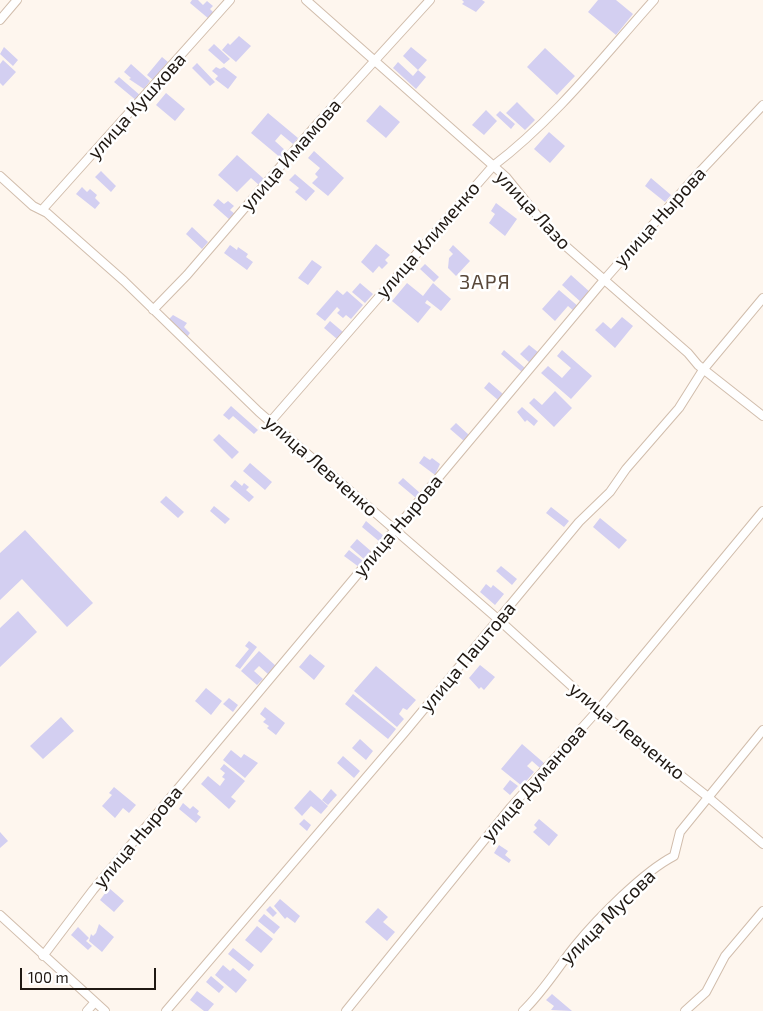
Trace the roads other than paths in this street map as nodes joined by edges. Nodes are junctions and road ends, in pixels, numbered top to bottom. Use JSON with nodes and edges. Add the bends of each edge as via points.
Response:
{"nodes":[{"id":1,"x":18,"y":0,"type":"edge"},
{"id":2,"x":230,"y":0,"type":"edge"},
{"id":3,"x":306,"y":0,"type":"edge"},
{"id":4,"x":430,"y":0,"type":"edge"},
{"id":5,"x":654,"y":0,"type":"edge"},
{"id":6,"x":0,"y":20,"type":"edge"},
{"id":7,"x":376,"y":60,"type":"junction"},
{"id":8,"x":763,"y":104,"type":"edge"},
{"id":9,"x":493,"y":166,"type":"junction"},
{"id":10,"x":0,"y":176,"type":"edge"},
{"id":11,"x":42,"y":210,"type":"junction"},
{"id":12,"x":604,"y":280,"type":"junction"},
{"id":13,"x":763,"y":298,"type":"edge"},
{"id":14,"x":153,"y":310,"type":"junction"},
{"id":15,"x":704,"y":370,"type":"junction"},
{"id":16,"x":763,"y":416,"type":"edge"},
{"id":17,"x":271,"y":421,"type":"junction"},
{"id":18,"x":763,"y":512,"type":"edge"},
{"id":19,"x":394,"y":530,"type":"junction"},
{"id":20,"x":499,"y":620,"type":"junction"},
{"id":21,"x":598,"y":710,"type":"junction"},
{"id":22,"x":763,"y":730,"type":"edge"},
{"id":23,"x":708,"y":797,"type":"junction"},
{"id":24,"x":763,"y":844,"type":"edge"},
{"id":25,"x":763,"y":911,"type":"edge"},
{"id":26,"x":0,"y":915,"type":"edge"},
{"id":27,"x":44,"y":956,"type":"junction"},
{"id":28,"x":95,"y":1002,"type":"junction"},
{"id":29,"x":87,"y":1011,"type":"edge"},
{"id":30,"x":105,"y":1011,"type":"edge"},
{"id":31,"x":166,"y":1011,"type":"edge"},
{"id":32,"x":346,"y":1011,"type":"edge"},
{"id":33,"x":523,"y":1011,"type":"edge"},
{"id":34,"x":685,"y":1011,"type":"edge"}],
"edges":[{"from":1,"to":6,"type":"street"},
{"from":2,"to":11,"type":"street","name":"улица Кушхова"},
{"from":3,"to":7,"type":"street","name":"улица Лазо"},
{"from":4,"to":7,"type":"street","name":"улица Имамова"},
{"from":5,"to":9,"type":"street","name":"улица Клименко","via":[[517,148]]},
{"from":7,"to":9,"type":"street","name":"улица Лазо"},
{"from":7,"to":14,"type":"street","name":"улица Имамова"},
{"from":8,"to":12,"type":"street","name":"улица Нырова"},
{"from":9,"to":12,"type":"street","name":"улица Лазо","via":[[506,177],[553,236]]},
{"from":9,"to":17,"type":"street","name":"улица Клименко"},
{"from":10,"to":11,"type":"street","name":"улица Левченко","via":[[33,206]]},
{"from":11,"to":14,"type":"street","name":"улица Левченко"},
{"from":12,"to":15,"type":"street","name":"улица Лазо"},
{"from":12,"to":19,"type":"street","name":"улица Нырова"},
{"from":13,"to":15,"type":"street","name":"улица Паштова"},
{"from":14,"to":17,"type":"street","name":"улица Левченко"},
{"from":15,"to":16,"type":"street","name":"улица Лазо"},
{"from":15,"to":20,"type":"street","name":"улица Паштова","via":[[679,408]]},
{"from":17,"to":19,"type":"street","name":"улица Левченко"},
{"from":18,"to":21,"type":"street","name":"улица Думанова"},
{"from":19,"to":20,"type":"street","name":"улица Левченко"},
{"from":19,"to":27,"type":"street","name":"улица Нырова","via":[[93,890]]},
{"from":20,"to":21,"type":"street","name":"улица Левченко"},
{"from":20,"to":31,"type":"street","name":"улица Паштова"},
{"from":21,"to":23,"type":"street","name":"улица Левченко"},
{"from":21,"to":32,"type":"street","name":"улица Думанова","via":[[511,807]]},
{"from":22,"to":23,"type":"street","name":"улица Мусова"},
{"from":23,"to":24,"type":"street","name":"улица Левченко"},
{"from":23,"to":33,"type":"street","name":"улица Мусова","via":[[680,832],[674,856],[646,875],[576,944]]},
{"from":25,"to":34,"type":"street","via":[[725,956],[706,992]]},
{"from":26,"to":27,"type":"street"},
{"from":27,"to":28,"type":"street"},
{"from":28,"to":29,"type":"street"},
{"from":28,"to":30,"type":"street"}]}
